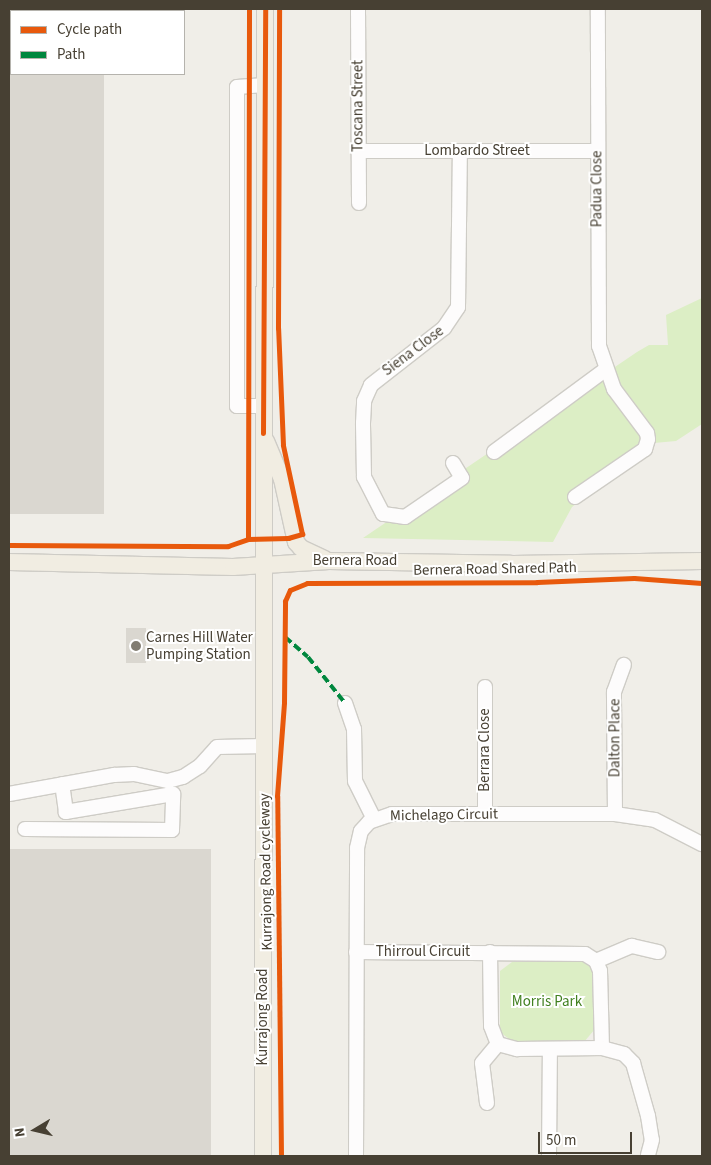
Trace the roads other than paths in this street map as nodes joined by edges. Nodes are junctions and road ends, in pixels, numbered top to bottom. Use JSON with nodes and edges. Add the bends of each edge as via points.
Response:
{"nodes":[{"id":1,"x":265,"y":9,"type":"edge"},
{"id":2,"x":358,"y":9,"type":"edge"},
{"id":3,"x":598,"y":9,"type":"edge"},
{"id":4,"x":265,"y":85,"type":"junction"},
{"id":5,"x":358,"y":151,"type":"junction"},
{"id":6,"x":597,"y":151,"type":"junction"},
{"id":7,"x":460,"y":152,"type":"junction"},
{"id":8,"x":359,"y":203,"type":"dead end"},
{"id":9,"x":606,"y":369,"type":"junction"},
{"id":10,"x":264,"y":406,"type":"junction"},
{"id":11,"x":263,"y":433,"type":"junction"},
{"id":12,"x":494,"y":452,"type":"dead end"},
{"id":13,"x":453,"y":464,"type":"dead end"},
{"id":14,"x":575,"y":497,"type":"dead end"},
{"id":15,"x":329,"y":561,"type":"junction"},
{"id":16,"x":9,"y":562,"type":"edge"},
{"id":17,"x":702,"y":562,"type":"edge"},
{"id":18,"x":264,"y":566,"type":"junction"},
{"id":19,"x":624,"y":665,"type":"dead end"},
{"id":20,"x":485,"y":687,"type":"dead end"},
{"id":21,"x":345,"y":703,"type":"dead end"},
{"id":22,"x":264,"y":746,"type":"junction"},
{"id":23,"x":62,"y":784,"type":"junction"},
{"id":24,"x":9,"y":794,"type":"edge"},
{"id":25,"x":485,"y":814,"type":"junction"},
{"id":26,"x":615,"y":814,"type":"junction"},
{"id":27,"x":374,"y":819,"type":"junction"},
{"id":28,"x":25,"y":829,"type":"dead end"},
{"id":29,"x":702,"y":844,"type":"edge"},
{"id":30,"x":356,"y":952,"type":"junction"},
{"id":31,"x":490,"y":952,"type":"junction"},
{"id":32,"x":658,"y":952,"type":"dead end"},
{"id":33,"x":596,"y":961,"type":"junction"},
{"id":34,"x":498,"y":1044,"type":"junction"},
{"id":35,"x":602,"y":1048,"type":"junction"},
{"id":36,"x":550,"y":1049,"type":"junction"},
{"id":37,"x":487,"y":1103,"type":"dead end"},
{"id":38,"x":648,"y":1155,"type":"dead end"},
{"id":39,"x":264,"y":1156,"type":"edge"},
{"id":40,"x":356,"y":1156,"type":"edge"},
{"id":41,"x":549,"y":1156,"type":"edge"}],
"edges":[{"from":1,"to":4,"type":"main road","name":"Kurrajong Road"},
{"from":2,"to":5,"type":"street","name":"Toscana Street"},
{"from":3,"to":6,"type":"street","name":"Padua Close"},
{"from":4,"to":10,"type":"main road","name":"Kurrajong Road"},
{"from":4,"to":10,"type":"street","via":[[237,87],[237,406]]},
{"from":5,"to":7,"type":"street","name":"Lombardo Street"},
{"from":5,"to":8,"type":"street","name":"Toscana Street"},
{"from":6,"to":7,"type":"street","name":"Lombardo Street"},
{"from":6,"to":9,"type":"street","name":"Padua Close","via":[[598,338]]},
{"from":7,"to":13,"type":"street","name":"Siena Close","via":[[458,308],[444,328],[375,380],[364,401],[364,477],[383,514],[406,517],[462,478]]},
{"from":9,"to":12,"type":"street"},
{"from":9,"to":14,"type":"street","name":"Padua Close","via":[[614,388],[647,433],[648,445]]},
{"from":10,"to":11,"type":"main road","name":"Kurrajong Road"},
{"from":11,"to":15,"type":"main road","via":[[282,479],[296,542],[301,548]]},
{"from":11,"to":18,"type":"main road","name":"Kurrajong Road"},
{"from":15,"to":17,"type":"main road","name":"Bernera Road","via":[[513,564]]},
{"from":15,"to":18,"type":"main road","name":"Bernera Road"},
{"from":16,"to":18,"type":"main road","name":"Bernera Road"},
{"from":18,"to":22,"type":"main road","name":"Kurrajong Road"},
{"from":19,"to":26,"type":"street","name":"Dalton Place","via":[[614,692]]},
{"from":20,"to":25,"type":"street","name":"Berrara Close"},
{"from":21,"to":27,"type":"street","via":[[354,729],[355,781]]},
{"from":22,"to":23,"type":"street","via":[[217,747],[200,766],[168,781],[134,774]]},
{"from":22,"to":39,"type":"main road","name":"Kurrajong Road"},
{"from":23,"to":24,"type":"street"},
{"from":23,"to":28,"type":"street","via":[[66,812],[173,794],[172,830]]},
{"from":25,"to":26,"type":"street","name":"Michelago Circuit"},
{"from":25,"to":27,"type":"street","name":"Michelago Circuit","via":[[392,814]]},
{"from":26,"to":29,"type":"street","name":"Michelago Circuit","via":[[655,820]]},
{"from":27,"to":30,"type":"street","name":"Michelago Circuit","via":[[361,831],[358,841]]},
{"from":30,"to":31,"type":"street","name":"Thirroul Circuit"},
{"from":30,"to":40,"type":"street","name":"Michelago Circuit"},
{"from":31,"to":33,"type":"street","name":"Thirroul Circuit","via":[[577,953]]},
{"from":31,"to":34,"type":"street","name":"Thirroul Circuit","via":[[491,1026]]},
{"from":32,"to":33,"type":"street","via":[[632,946]]},
{"from":33,"to":35,"type":"street","via":[[601,977]]},
{"from":34,"to":36,"type":"street","via":[[509,1048]]},
{"from":34,"to":37,"type":"street","via":[[482,1063]]},
{"from":35,"to":36,"type":"street"},
{"from":35,"to":38,"type":"street","via":[[619,1051],[632,1063],[652,1131]]},
{"from":36,"to":41,"type":"street"}]}
